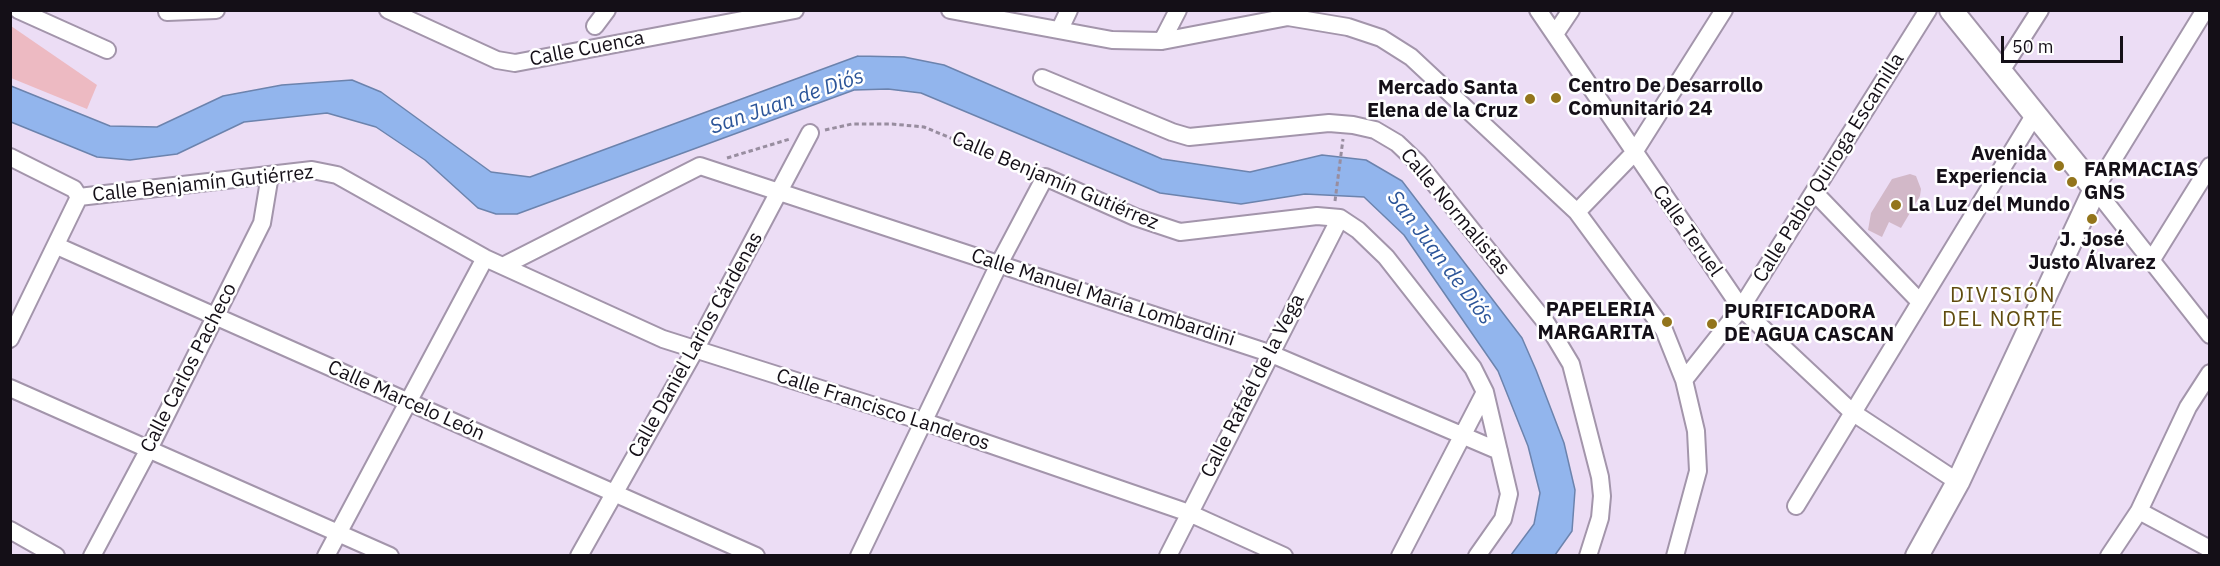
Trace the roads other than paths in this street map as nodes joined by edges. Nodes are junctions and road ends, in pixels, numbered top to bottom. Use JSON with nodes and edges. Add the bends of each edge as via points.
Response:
{"nodes":[{"id":1,"x":18,"y":10,"type":"edge"},
{"id":2,"x":216,"y":10,"type":"edge"},
{"id":3,"x":388,"y":10,"type":"edge"},
{"id":4,"x":607,"y":10,"type":"edge"},
{"id":5,"x":795,"y":10,"type":"edge"},
{"id":6,"x":950,"y":10,"type":"edge"},
{"id":7,"x":1021,"y":10,"type":"edge"},
{"id":8,"x":1069,"y":10,"type":"edge"},
{"id":9,"x":1178,"y":10,"type":"edge"},
{"id":10,"x":1539,"y":10,"type":"edge"},
{"id":11,"x":1570,"y":10,"type":"edge"},
{"id":12,"x":1724,"y":10,"type":"edge"},
{"id":13,"x":1928,"y":10,"type":"edge"},
{"id":14,"x":1951,"y":10,"type":"edge"},
{"id":15,"x":2040,"y":10,"type":"edge"},
{"id":16,"x":2205,"y":10,"type":"edge"},
{"id":17,"x":167,"y":12,"type":"dead end"},
{"id":18,"x":1290,"y":14,"type":"edge"},
{"id":19,"x":595,"y":26,"type":"dead end"},
{"id":20,"x":1060,"y":29,"type":"junction"},
{"id":21,"x":1555,"y":34,"type":"junction"},
{"id":22,"x":1162,"y":41,"type":"junction"},
{"id":23,"x":107,"y":50,"type":"dead end"},
{"id":24,"x":2001,"y":71,"type":"junction"},
{"id":25,"x":1042,"y":78,"type":"dead end"},
{"id":26,"x":2035,"y":114,"type":"junction"},
{"id":27,"x":810,"y":133,"type":"road end"},
{"id":28,"x":1633,"y":154,"type":"junction"},
{"id":29,"x":10,"y":157,"type":"edge"},
{"id":30,"x":2210,"y":165,"type":"edge"},
{"id":31,"x":270,"y":175,"type":"junction"},
{"id":32,"x":2095,"y":189,"type":"junction"},
{"id":33,"x":779,"y":192,"type":"junction"},
{"id":34,"x":1814,"y":192,"type":"junction"},
{"id":35,"x":79,"y":197,"type":"junction"},
{"id":36,"x":1337,"y":212,"type":"junction"},
{"id":37,"x":1577,"y":212,"type":"junction"},
{"id":38,"x":57,"y":246,"type":"junction"},
{"id":39,"x":485,"y":258,"type":"junction"},
{"id":40,"x":2151,"y":261,"type":"junction"},
{"id":41,"x":999,"y":264,"type":"junction"},
{"id":42,"x":503,"y":266,"type":"junction"},
{"id":43,"x":1920,"y":302,"type":"junction"},
{"id":44,"x":1741,"y":308,"type":"junction"},
{"id":45,"x":214,"y":317,"type":"junction"},
{"id":46,"x":2210,"y":335,"type":"edge"},
{"id":47,"x":10,"y":339,"type":"edge"},
{"id":48,"x":695,"y":350,"type":"junction"},
{"id":49,"x":1269,"y":353,"type":"junction"},
{"id":50,"x":2210,"y":373,"type":"edge"},
{"id":51,"x":1684,"y":380,"type":"junction"},
{"id":52,"x":10,"y":388,"type":"edge"},
{"id":53,"x":1485,"y":392,"type":"junction"},
{"id":54,"x":408,"y":402,"type":"junction"},
{"id":55,"x":1852,"y":412,"type":"junction"},
{"id":56,"x":925,"y":422,"type":"junction"},
{"id":57,"x":1462,"y":435,"type":"junction"},
{"id":58,"x":149,"y":449,"type":"junction"},
{"id":59,"x":1499,"y":451,"type":"junction"},
{"id":60,"x":1958,"y":482,"type":"junction"},
{"id":61,"x":614,"y":492,"type":"junction"},
{"id":62,"x":1796,"y":506,"type":"dead end"},
{"id":63,"x":2139,"y":511,"type":"junction"},
{"id":64,"x":1189,"y":513,"type":"junction"},
{"id":65,"x":10,"y":530,"type":"edge"},
{"id":66,"x":338,"y":532,"type":"junction"},
{"id":67,"x":2210,"y":549,"type":"edge"},
{"id":68,"x":56,"y":555,"type":"edge"},
{"id":69,"x":92,"y":555,"type":"edge"},
{"id":70,"x":326,"y":555,"type":"edge"},
{"id":71,"x":390,"y":555,"type":"edge"},
{"id":72,"x":579,"y":555,"type":"edge"},
{"id":73,"x":756,"y":555,"type":"edge"},
{"id":74,"x":859,"y":555,"type":"edge"},
{"id":75,"x":1168,"y":555,"type":"edge"},
{"id":76,"x":1284,"y":555,"type":"edge"},
{"id":77,"x":1400,"y":555,"type":"edge"},
{"id":78,"x":1477,"y":555,"type":"edge"},
{"id":79,"x":1588,"y":555,"type":"edge"},
{"id":80,"x":1675,"y":555,"type":"edge"},
{"id":81,"x":1917,"y":555,"type":"edge"},
{"id":82,"x":2109,"y":555,"type":"edge"}],
"edges":[{"from":1,"to":23,"type":"street"},
{"from":2,"to":17,"type":"street"},
{"from":3,"to":5,"type":"street","name":"Calle Cuenca","via":[[497,60],[515,63]]},
{"from":4,"to":19,"type":"street"},
{"from":6,"to":20,"type":"street"},
{"from":7,"to":20,"type":"street"},
{"from":8,"to":20,"type":"street"},
{"from":9,"to":22,"type":"street"},
{"from":10,"to":21,"type":"street","name":"Calle Teruel"},
{"from":11,"to":21,"type":"street"},
{"from":12,"to":28,"type":"street"},
{"from":13,"to":34,"type":"street","name":"Calle Pablo Quiroga Escamilla"},
{"from":14,"to":24,"type":"street"},
{"from":15,"to":24,"type":"street"},
{"from":16,"to":32,"type":"street"},
{"from":18,"to":22,"type":"street"},
{"from":18,"to":37,"type":"street","via":[[1381,38],[1411,57]]},
{"from":20,"to":22,"type":"street","via":[[1112,40]]},
{"from":21,"to":28,"type":"street","name":"Calle Teruel"},
{"from":24,"to":26,"type":"street"},
{"from":25,"to":79,"type":"street","name":"Calle Normalistas","via":[[1189,137],[1329,123],[1375,130],[1397,143],[1418,163],[1547,324],[1571,364],[1602,496],[1600,518]]},
{"from":26,"to":32,"type":"street"},
{"from":26,"to":43,"type":"street"},
{"from":27,"to":33,"type":"street","name":"Calle Daniel Larios Cárdenas"},
{"from":28,"to":37,"type":"street"},
{"from":28,"to":44,"type":"street","name":"Calle Teruel"},
{"from":29,"to":35,"type":"street","via":[[74,189]]},
{"from":30,"to":40,"type":"street"},
{"from":31,"to":35,"type":"street","name":"Calle Benjamín Gutiérrez"},
{"from":31,"to":39,"type":"street","name":"Calle Benjamín Gutiérrez","via":[[312,170],[337,175]]},
{"from":31,"to":45,"type":"street","name":"Calle Carlos Pacheco","via":[[262,223]]},
{"from":32,"to":40,"type":"street"},
{"from":32,"to":60,"type":"street"},
{"from":33,"to":41,"type":"street","name":"Calle Manuel María Lombardini"},
{"from":33,"to":42,"type":"street","name":"Calle Manuel María Lombardini","via":[[700,166]]},
{"from":33,"to":48,"type":"street","name":"Calle Daniel Larios Cárdenas"},
{"from":34,"to":43,"type":"street"},
{"from":34,"to":44,"type":"street","name":"Calle Pablo Quiroga Escamilla"},
{"from":35,"to":38,"type":"street"},
{"from":36,"to":41,"type":"street","name":"Calle Benjamín Gutiérrez","via":[[1180,232],[1135,217],[1045,177]]},
{"from":36,"to":49,"type":"street","name":"Calle Rafaél de la Vega"},
{"from":36,"to":53,"type":"street","via":[[1386,257],[1473,368]]},
{"from":37,"to":51,"type":"street","via":[[1664,330]]},
{"from":38,"to":45,"type":"street","name":"Calle Marcelo León"},
{"from":38,"to":47,"type":"street"},
{"from":39,"to":42,"type":"street","name":"Calle Francisco Landeros"},
{"from":39,"to":54,"type":"street"},
{"from":40,"to":46,"type":"street"},
{"from":41,"to":49,"type":"street","name":"Calle Manuel María Lombardini"},
{"from":41,"to":56,"type":"street"},
{"from":42,"to":48,"type":"street","name":"Calle Francisco Landeros"},
{"from":43,"to":55,"type":"street"},
{"from":44,"to":51,"type":"street","name":"Calle Pablo Quiroga Escamilla"},
{"from":44,"to":55,"type":"street","name":"Calle Teruel"},
{"from":45,"to":54,"type":"street","name":"Calle Marcelo León"},
{"from":45,"to":58,"type":"street","name":"Calle Carlos Pacheco"},
{"from":48,"to":56,"type":"street","name":"Calle Francisco Landeros"},
{"from":48,"to":61,"type":"street","name":"Calle Daniel Larios Cárdenas"},
{"from":49,"to":57,"type":"street","name":"Calle Manuel María Lombardini"},
{"from":49,"to":64,"type":"street","name":"Calle Rafaél de la Vega"},
{"from":50,"to":63,"type":"street","via":[[2188,407]]},
{"from":51,"to":80,"type":"street","via":[[1696,431],[1698,471]]},
{"from":52,"to":58,"type":"street"},
{"from":53,"to":57,"type":"street"},
{"from":53,"to":59,"type":"street"},
{"from":54,"to":61,"type":"street","name":"Calle Marcelo León"},
{"from":54,"to":66,"type":"street"},
{"from":55,"to":60,"type":"street","name":"Calle Teruel"},
{"from":55,"to":62,"type":"street"},
{"from":56,"to":64,"type":"street","name":"Calle Francisco Landeros"},
{"from":56,"to":74,"type":"street"},
{"from":57,"to":59,"type":"street","name":"Calle Manuel María Lombardini"},
{"from":57,"to":77,"type":"street"},
{"from":58,"to":66,"type":"street"},
{"from":58,"to":69,"type":"street","name":"Calle Carlos Pacheco"},
{"from":59,"to":78,"type":"street","via":[[1509,494],[1507,507],[1495,532]]},
{"from":60,"to":81,"type":"street"},
{"from":61,"to":72,"type":"street","name":"Calle Daniel Larios Cárdenas"},
{"from":61,"to":73,"type":"street","name":"Calle Marcelo León"},
{"from":63,"to":67,"type":"street"},
{"from":63,"to":82,"type":"street"},
{"from":64,"to":75,"type":"street","name":"Calle Rafaél de la Vega"},
{"from":64,"to":76,"type":"street","name":"Calle Francisco Landeros"},
{"from":65,"to":68,"type":"street"},
{"from":66,"to":70,"type":"street"},
{"from":66,"to":71,"type":"street"}]}
